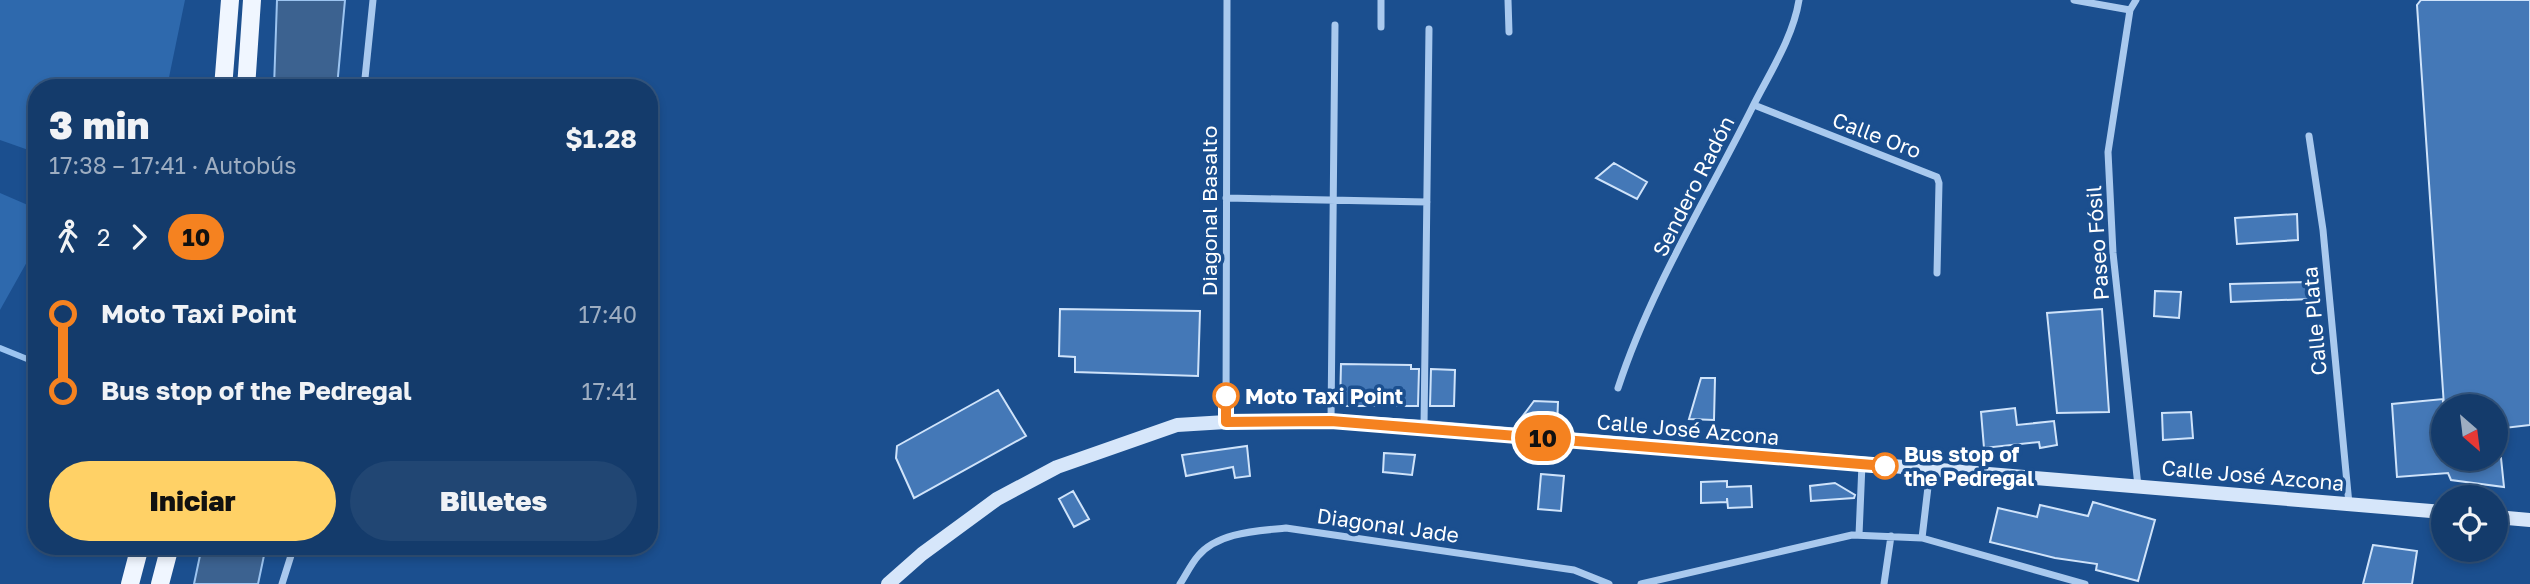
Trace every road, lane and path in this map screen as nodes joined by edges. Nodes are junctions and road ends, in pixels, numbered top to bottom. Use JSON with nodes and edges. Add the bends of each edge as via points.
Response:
{"nodes":[{"id":1,"x":230,"y":0,"type":"edge"},
{"id":2,"x":252,"y":0,"type":"edge"},
{"id":3,"x":373,"y":0,"type":"edge"},
{"id":4,"x":1227,"y":0,"type":"edge"},
{"id":5,"x":1381,"y":0,"type":"edge"},
{"id":6,"x":1508,"y":0,"type":"edge"},
{"id":7,"x":1799,"y":0,"type":"edge"},
{"id":8,"x":2074,"y":0,"type":"edge"},
{"id":9,"x":2136,"y":0,"type":"edge"},
{"id":10,"x":2130,"y":10,"type":"junction"},
{"id":11,"x":1335,"y":25,"type":"dead end"},
{"id":12,"x":1381,"y":27,"type":"dead end"},
{"id":13,"x":1429,"y":29,"type":"dead end"},
{"id":14,"x":1509,"y":32,"type":"dead end"},
{"id":15,"x":224,"y":79,"type":"edge"},
{"id":16,"x":247,"y":79,"type":"edge"},
{"id":17,"x":365,"y":79,"type":"edge"},
{"id":18,"x":1754,"y":105,"type":"junction"},
{"id":19,"x":2309,"y":136,"type":"dead end"},
{"id":20,"x":1226,"y":198,"type":"junction"},
{"id":21,"x":1333,"y":200,"type":"junction"},
{"id":22,"x":1427,"y":202,"type":"junction"},
{"id":23,"x":1937,"y":273,"type":"dead end"},
{"id":24,"x":1618,"y":388,"type":"dead end"},
{"id":25,"x":1331,"y":421,"type":"junction"},
{"id":26,"x":1226,"y":422,"type":"junction"},
{"id":27,"x":1424,"y":427,"type":"junction"},
{"id":28,"x":1862,"y":464,"type":"junction"},
{"id":29,"x":1930,"y":470,"type":"junction"},
{"id":30,"x":2138,"y":486,"type":"junction"},
{"id":31,"x":2349,"y":504,"type":"junction"},
{"id":32,"x":2431,"y":511,"type":"edge"},
{"id":33,"x":2508,"y":519,"type":"edge"},
{"id":34,"x":2529,"y":522,"type":"edge"},
{"id":35,"x":1859,"y":535,"type":"junction"},
{"id":36,"x":1891,"y":536,"type":"junction"},
{"id":37,"x":1922,"y":538,"type":"junction"},
{"id":38,"x":138,"y":555,"type":"edge"},
{"id":39,"x":168,"y":555,"type":"edge"},
{"id":40,"x":290,"y":555,"type":"edge"},
{"id":41,"x":130,"y":584,"type":"edge"},
{"id":42,"x":160,"y":584,"type":"edge"},
{"id":43,"x":282,"y":584,"type":"edge"},
{"id":44,"x":888,"y":584,"type":"edge"},
{"id":45,"x":1180,"y":584,"type":"edge"},
{"id":46,"x":1609,"y":584,"type":"edge"},
{"id":47,"x":1641,"y":584,"type":"edge"},
{"id":48,"x":1884,"y":584,"type":"edge"},
{"id":49,"x":2085,"y":584,"type":"edge"}],
"edges":[{"from":1,"to":15,"type":"main road"},
{"from":2,"to":16,"type":"main road"},
{"from":3,"to":17,"type":"street"},
{"from":4,"to":20,"type":"street","name":"Diagonal Basalto"},
{"from":5,"to":12,"type":"street"},
{"from":6,"to":14,"type":"street"},
{"from":7,"to":18,"type":"street","name":"Sendero Radón","via":[[1782,51]]},
{"from":8,"to":10,"type":"street"},
{"from":9,"to":10,"type":"street","name":"Paseo Fósil"},
{"from":10,"to":30,"type":"street","name":"Paseo Fósil","via":[[2108,152],[2113,253]]},
{"from":11,"to":21,"type":"street"},
{"from":13,"to":22,"type":"street"},
{"from":18,"to":23,"type":"street","name":"Calle Oro","via":[[1937,177]]},
{"from":18,"to":24,"type":"street","name":"Sendero Radón","via":[[1656,295]]},
{"from":19,"to":31,"type":"street","name":"Calle Plata","via":[[2323,230]]},
{"from":20,"to":21,"type":"street"},
{"from":20,"to":26,"type":"street","name":"Diagonal Basalto"},
{"from":21,"to":22,"type":"street"},
{"from":21,"to":25,"type":"street"},
{"from":22,"to":27,"type":"street"},
{"from":25,"to":26,"type":"main road","name":"Calle José Azcona"},
{"from":25,"to":27,"type":"main road","name":"Calle José Azcona"},
{"from":26,"to":44,"type":"main road","name":"Calle José Azcona","via":[[1177,425],[1057,467],[998,499]]},
{"from":27,"to":28,"type":"main road","name":"Calle José Azcona"},
{"from":28,"to":29,"type":"main road","name":"Calle José Azcona"},
{"from":28,"to":35,"type":"street"},
{"from":29,"to":30,"type":"main road","name":"Calle José Azcona"},
{"from":29,"to":37,"type":"street"},
{"from":30,"to":31,"type":"main road","name":"Calle José Azcona"},
{"from":31,"to":32,"type":"main road","name":"Calle José Azcona"},
{"from":33,"to":34,"type":"main road"},
{"from":35,"to":36,"type":"street"},
{"from":35,"to":47,"type":"street"},
{"from":36,"to":37,"type":"street"},
{"from":36,"to":48,"type":"street"},
{"from":37,"to":49,"type":"street"},
{"from":38,"to":41,"type":"main road"},
{"from":39,"to":42,"type":"main road"},
{"from":40,"to":43,"type":"street"},
{"from":45,"to":46,"type":"street","name":"Diagonal Jade","via":[[1209,546],[1253,532],[1286,528],[1574,570]]}]}
